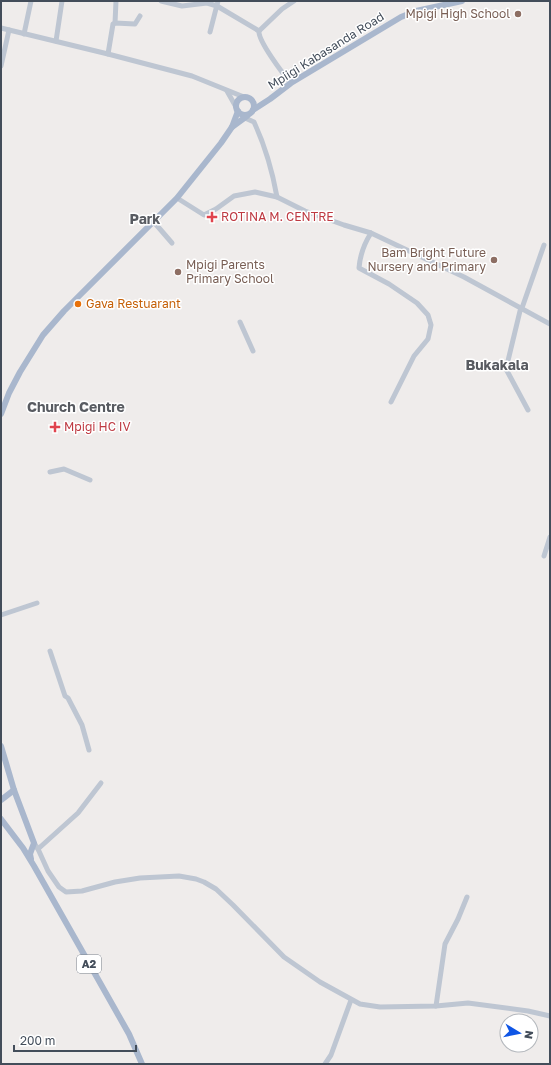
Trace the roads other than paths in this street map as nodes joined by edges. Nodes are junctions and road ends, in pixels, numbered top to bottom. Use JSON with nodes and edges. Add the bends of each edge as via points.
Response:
{"nodes":[{"id":1,"x":31,"y":1,"type":"edge"},
{"id":2,"x":62,"y":1,"type":"edge"},
{"id":3,"x":116,"y":1,"type":"edge"},
{"id":4,"x":161,"y":1,"type":"edge"},
{"id":5,"x":294,"y":1,"type":"edge"},
{"id":6,"x":462,"y":1,"type":"edge"},
{"id":7,"x":217,"y":4,"type":"edge"},
{"id":8,"x":140,"y":16,"type":"dead end"},
{"id":9,"x":115,"y":23,"type":"junction"},
{"id":10,"x":1,"y":28,"type":"edge"},
{"id":11,"x":8,"y":30,"type":"junction"},
{"id":12,"x":259,"y":31,"type":"junction"},
{"id":13,"x":210,"y":32,"type":"dead end"},
{"id":14,"x":24,"y":34,"type":"junction"},
{"id":15,"x":56,"y":41,"type":"junction"},
{"id":16,"x":108,"y":54,"type":"junction"},
{"id":17,"x":1,"y":66,"type":"edge"},
{"id":18,"x":291,"y":83,"type":"junction"},
{"id":19,"x":227,"y":91,"type":"junction"},
{"id":20,"x":244,"y":97,"type":"junction"},
{"id":21,"x":270,"y":99,"type":"junction"},
{"id":22,"x":252,"y":100,"type":"junction"},
{"id":23,"x":237,"y":109,"type":"junction"},
{"id":24,"x":253,"y":110,"type":"junction"},
{"id":25,"x":246,"y":117,"type":"junction"},
{"id":26,"x":232,"y":127,"type":"junction"},
{"id":27,"x":277,"y":197,"type":"junction"},
{"id":28,"x":177,"y":198,"type":"junction"},
{"id":29,"x":153,"y":221,"type":"junction"},
{"id":30,"x":371,"y":232,"type":"junction"},
{"id":31,"x":172,"y":243,"type":"dead end"},
{"id":32,"x":544,"y":244,"type":"dead end"},
{"id":33,"x":522,"y":308,"type":"junction"},
{"id":34,"x":240,"y":322,"type":"dead end"},
{"id":35,"x":550,"y":324,"type":"edge"},
{"id":36,"x":253,"y":350,"type":"dead end"},
{"id":37,"x":391,"y":402,"type":"dead end"},
{"id":38,"x":528,"y":410,"type":"dead end"},
{"id":39,"x":1,"y":414,"type":"edge"},
{"id":40,"x":50,"y":472,"type":"dead end"},
{"id":41,"x":90,"y":480,"type":"dead end"},
{"id":42,"x":550,"y":537,"type":"edge"},
{"id":43,"x":544,"y":556,"type":"dead end"},
{"id":44,"x":37,"y":603,"type":"dead end"},
{"id":45,"x":1,"y":615,"type":"edge"},
{"id":46,"x":50,"y":651,"type":"dead end"},
{"id":47,"x":1,"y":746,"type":"edge"},
{"id":48,"x":89,"y":750,"type":"dead end"},
{"id":49,"x":101,"y":783,"type":"dead end"},
{"id":50,"x":14,"y":790,"type":"junction"},
{"id":51,"x":1,"y":800,"type":"edge"},
{"id":52,"x":1,"y":818,"type":"edge"},
{"id":53,"x":34,"y":843,"type":"junction"},
{"id":54,"x":38,"y":849,"type":"junction"},
{"id":55,"x":34,"y":866,"type":"junction"},
{"id":56,"x":467,"y":897,"type":"dead end"},
{"id":57,"x":351,"y":1000,"type":"junction"},
{"id":58,"x":436,"y":1006,"type":"junction"},
{"id":59,"x":550,"y":1016,"type":"edge"},
{"id":60,"x":142,"y":1064,"type":"edge"},
{"id":61,"x":325,"y":1064,"type":"edge"}],
"edges":[{"from":1,"to":14,"type":"street"},
{"from":2,"to":15,"type":"street"},
{"from":3,"to":9,"type":"street"},
{"from":4,"to":7,"type":"street","via":[[182,6]]},
{"from":5,"to":12,"type":"street"},
{"from":6,"to":18,"type":"main road","name":"Mpiigi Kabasanda Road","via":[[401,17]]},
{"from":7,"to":12,"type":"street"},
{"from":7,"to":13,"type":"street"},
{"from":8,"to":9,"type":"street","via":[[135,24]]},
{"from":9,"to":16,"type":"street"},
{"from":10,"to":11,"type":"street"},
{"from":11,"to":14,"type":"street"},
{"from":11,"to":17,"type":"street"},
{"from":12,"to":18,"type":"street","via":[[260,38]]},
{"from":14,"to":15,"type":"street"},
{"from":15,"to":16,"type":"street"},
{"from":16,"to":19,"type":"street","via":[[192,76]]},
{"from":18,"to":21,"type":"main road","name":"Mpiigi Kabasanda Road"},
{"from":19,"to":20,"type":"street"},
{"from":19,"to":23,"type":"street"},
{"from":20,"to":22,"type":"main road"},
{"from":20,"to":23,"type":"main road","via":[[239,100]]},
{"from":21,"to":22,"type":"main road","name":"Mpiigi Kabasanda Road"},
{"from":21,"to":24,"type":"main road","name":"Mpiigi Kabasanda Road"},
{"from":22,"to":24,"type":"main road"},
{"from":23,"to":25,"type":"main road"},
{"from":23,"to":26,"type":"main road"},
{"from":24,"to":25,"type":"main road"},
{"from":25,"to":26,"type":"main road"},
{"from":25,"to":27,"type":"street","via":[[254,122],[264,143]]},
{"from":26,"to":28,"type":"main road"},
{"from":27,"to":28,"type":"street","via":[[255,192],[241,194],[204,215]]},
{"from":27,"to":30,"type":"street","via":[[344,226]]},
{"from":28,"to":29,"type":"main road"},
{"from":29,"to":31,"type":"street"},
{"from":29,"to":39,"type":"main road","via":[[43,335],[20,372]]},
{"from":30,"to":33,"type":"street"},
{"from":30,"to":37,"type":"street","via":[[362,248],[358,268],[417,302],[428,315],[430,324],[428,339],[414,356]]},
{"from":32,"to":33,"type":"street"},
{"from":33,"to":35,"type":"street"},
{"from":33,"to":38,"type":"street","via":[[506,369]]},
{"from":34,"to":36,"type":"street"},
{"from":40,"to":41,"type":"street","via":[[64,469]]},
{"from":42,"to":43,"type":"street"},
{"from":44,"to":45,"type":"street"},
{"from":46,"to":48,"type":"street","via":[[65,696],[82,725]]},
{"from":47,"to":50,"type":"main road"},
{"from":49,"to":54,"type":"street","via":[[78,813]]},
{"from":50,"to":51,"type":"main road"},
{"from":50,"to":53,"type":"main road"},
{"from":52,"to":55,"type":"main road","number":"A2"},
{"from":53,"to":54,"type":"street"},
{"from":53,"to":55,"type":"main road","via":[[30,854]]},
{"from":54,"to":57,"type":"street","via":[[48,872],[66,892],[140,878],[179,876],[200,880],[216,889],[284,957]]},
{"from":55,"to":60,"type":"main road","number":"A2","via":[[129,1034]]},
{"from":56,"to":58,"type":"street","via":[[445,944]]},
{"from":57,"to":58,"type":"street","via":[[380,1007]]},
{"from":57,"to":61,"type":"street","via":[[331,1055]]},
{"from":58,"to":59,"type":"street","via":[[468,1003]]}]}
